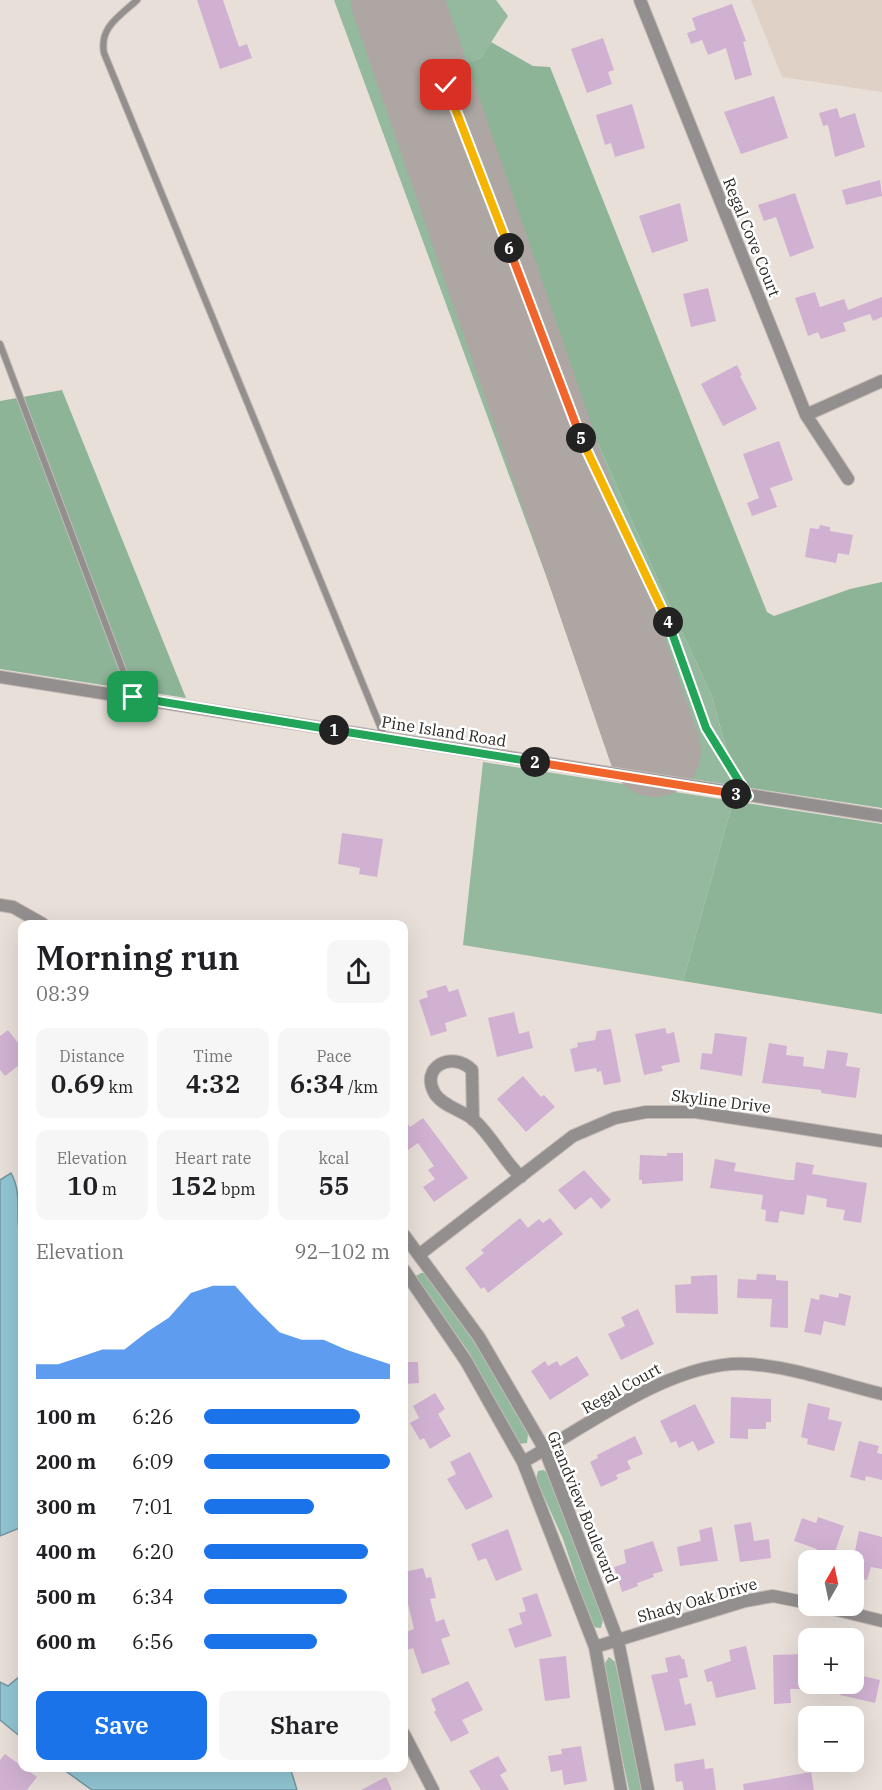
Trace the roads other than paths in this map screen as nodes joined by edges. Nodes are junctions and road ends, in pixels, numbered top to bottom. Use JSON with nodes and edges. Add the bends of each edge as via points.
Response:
{"nodes":[{"id":1,"x":137,"y":0,"type":"edge"},
{"id":2,"x":640,"y":0,"type":"edge"},
{"id":3,"x":446,"y":85,"type":"dead end"},
{"id":4,"x":0,"y":344,"type":"edge"},
{"id":5,"x":882,"y":381,"type":"edge"},
{"id":6,"x":806,"y":416,"type":"junction"},
{"id":7,"x":849,"y":479,"type":"dead end"},
{"id":8,"x":0,"y":677,"type":"edge"},
{"id":9,"x":133,"y":697,"type":"junction"},
{"id":10,"x":385,"y":738,"type":"junction"},
{"id":11,"x":748,"y":796,"type":"junction"},
{"id":12,"x":882,"y":816,"type":"edge"},
{"id":13,"x":0,"y":905,"type":"edge"},
{"id":14,"x":36,"y":920,"type":"edge"},
{"id":15,"x":473,"y":1120,"type":"junction"},
{"id":16,"x":882,"y":1141,"type":"edge"},
{"id":17,"x":521,"y":1177,"type":"junction"},
{"id":18,"x":408,"y":1240,"type":"edge"},
{"id":19,"x":420,"y":1254,"type":"junction"},
{"id":20,"x":408,"y":1276,"type":"edge"},
{"id":21,"x":882,"y":1394,"type":"edge"},
{"id":22,"x":545,"y":1450,"type":"junction"},
{"id":23,"x":523,"y":1462,"type":"junction"},
{"id":24,"x":798,"y":1601,"type":"edge"},
{"id":25,"x":862,"y":1616,"type":"edge"},
{"id":26,"x":882,"y":1621,"type":"edge"},
{"id":27,"x":618,"y":1641,"type":"junction"},
{"id":28,"x":596,"y":1647,"type":"junction"},
{"id":29,"x":408,"y":1742,"type":"edge"},
{"id":30,"x":433,"y":1790,"type":"edge"},
{"id":31,"x":621,"y":1790,"type":"edge"},
{"id":32,"x":648,"y":1790,"type":"edge"}],
"edges":[{"from":1,"to":10,"type":"lane","via":[[107,28],[103,35],[105,53]]},
{"from":2,"to":6,"type":"street","name":"Regal Cove Court"},
{"from":3,"to":11,"type":"lane","via":[[584,444],[661,603],[706,728]]},
{"from":4,"to":9,"type":"lane"},
{"from":5,"to":6,"type":"street"},
{"from":6,"to":7,"type":"street","name":"Regal Cove Court"},
{"from":8,"to":9,"type":"street","name":"Pine Island Road"},
{"from":9,"to":10,"type":"street","name":"Pine Island Road"},
{"from":10,"to":11,"type":"street","name":"Pine Island Road"},
{"from":11,"to":12,"type":"street","name":"Pine Island Road"},
{"from":13,"to":14,"type":"street","via":[[13,907]]},
{"from":15,"to":15,"type":"street","via":[[472,1070],[460,1061],[449,1060],[439,1065],[431,1081],[436,1096]]},
{"from":15,"to":17,"type":"street"},
{"from":16,"to":17,"type":"street","name":"Skyline Drive","via":[[696,1112],[646,1112],[592,1125]]},
{"from":17,"to":19,"type":"street","name":"Skyline Drive"},
{"from":18,"to":19,"type":"street","name":"Grandview Boulevard"},
{"from":19,"to":22,"type":"street","name":"Grandview Boulevard","via":[[479,1336]]},
{"from":20,"to":23,"type":"street","via":[[466,1361]]},
{"from":21,"to":22,"type":"street","name":"Regal Court","via":[[786,1368],[745,1364],[702,1369],[658,1383]]},
{"from":22,"to":23,"type":"street","name":"Regal Court"},
{"from":22,"to":27,"type":"street","name":"Grandview Boulevard"},
{"from":23,"to":28,"type":"street"},
{"from":24,"to":27,"type":"street","name":"Shady Oak Drive","via":[[772,1596],[745,1601]]},
{"from":25,"to":26,"type":"street"},
{"from":27,"to":28,"type":"street","name":"Shady Oak Drive"},
{"from":27,"to":32,"type":"street","name":"Grandview Boulevard"},
{"from":28,"to":31,"type":"street"},
{"from":29,"to":30,"type":"street"}]}
